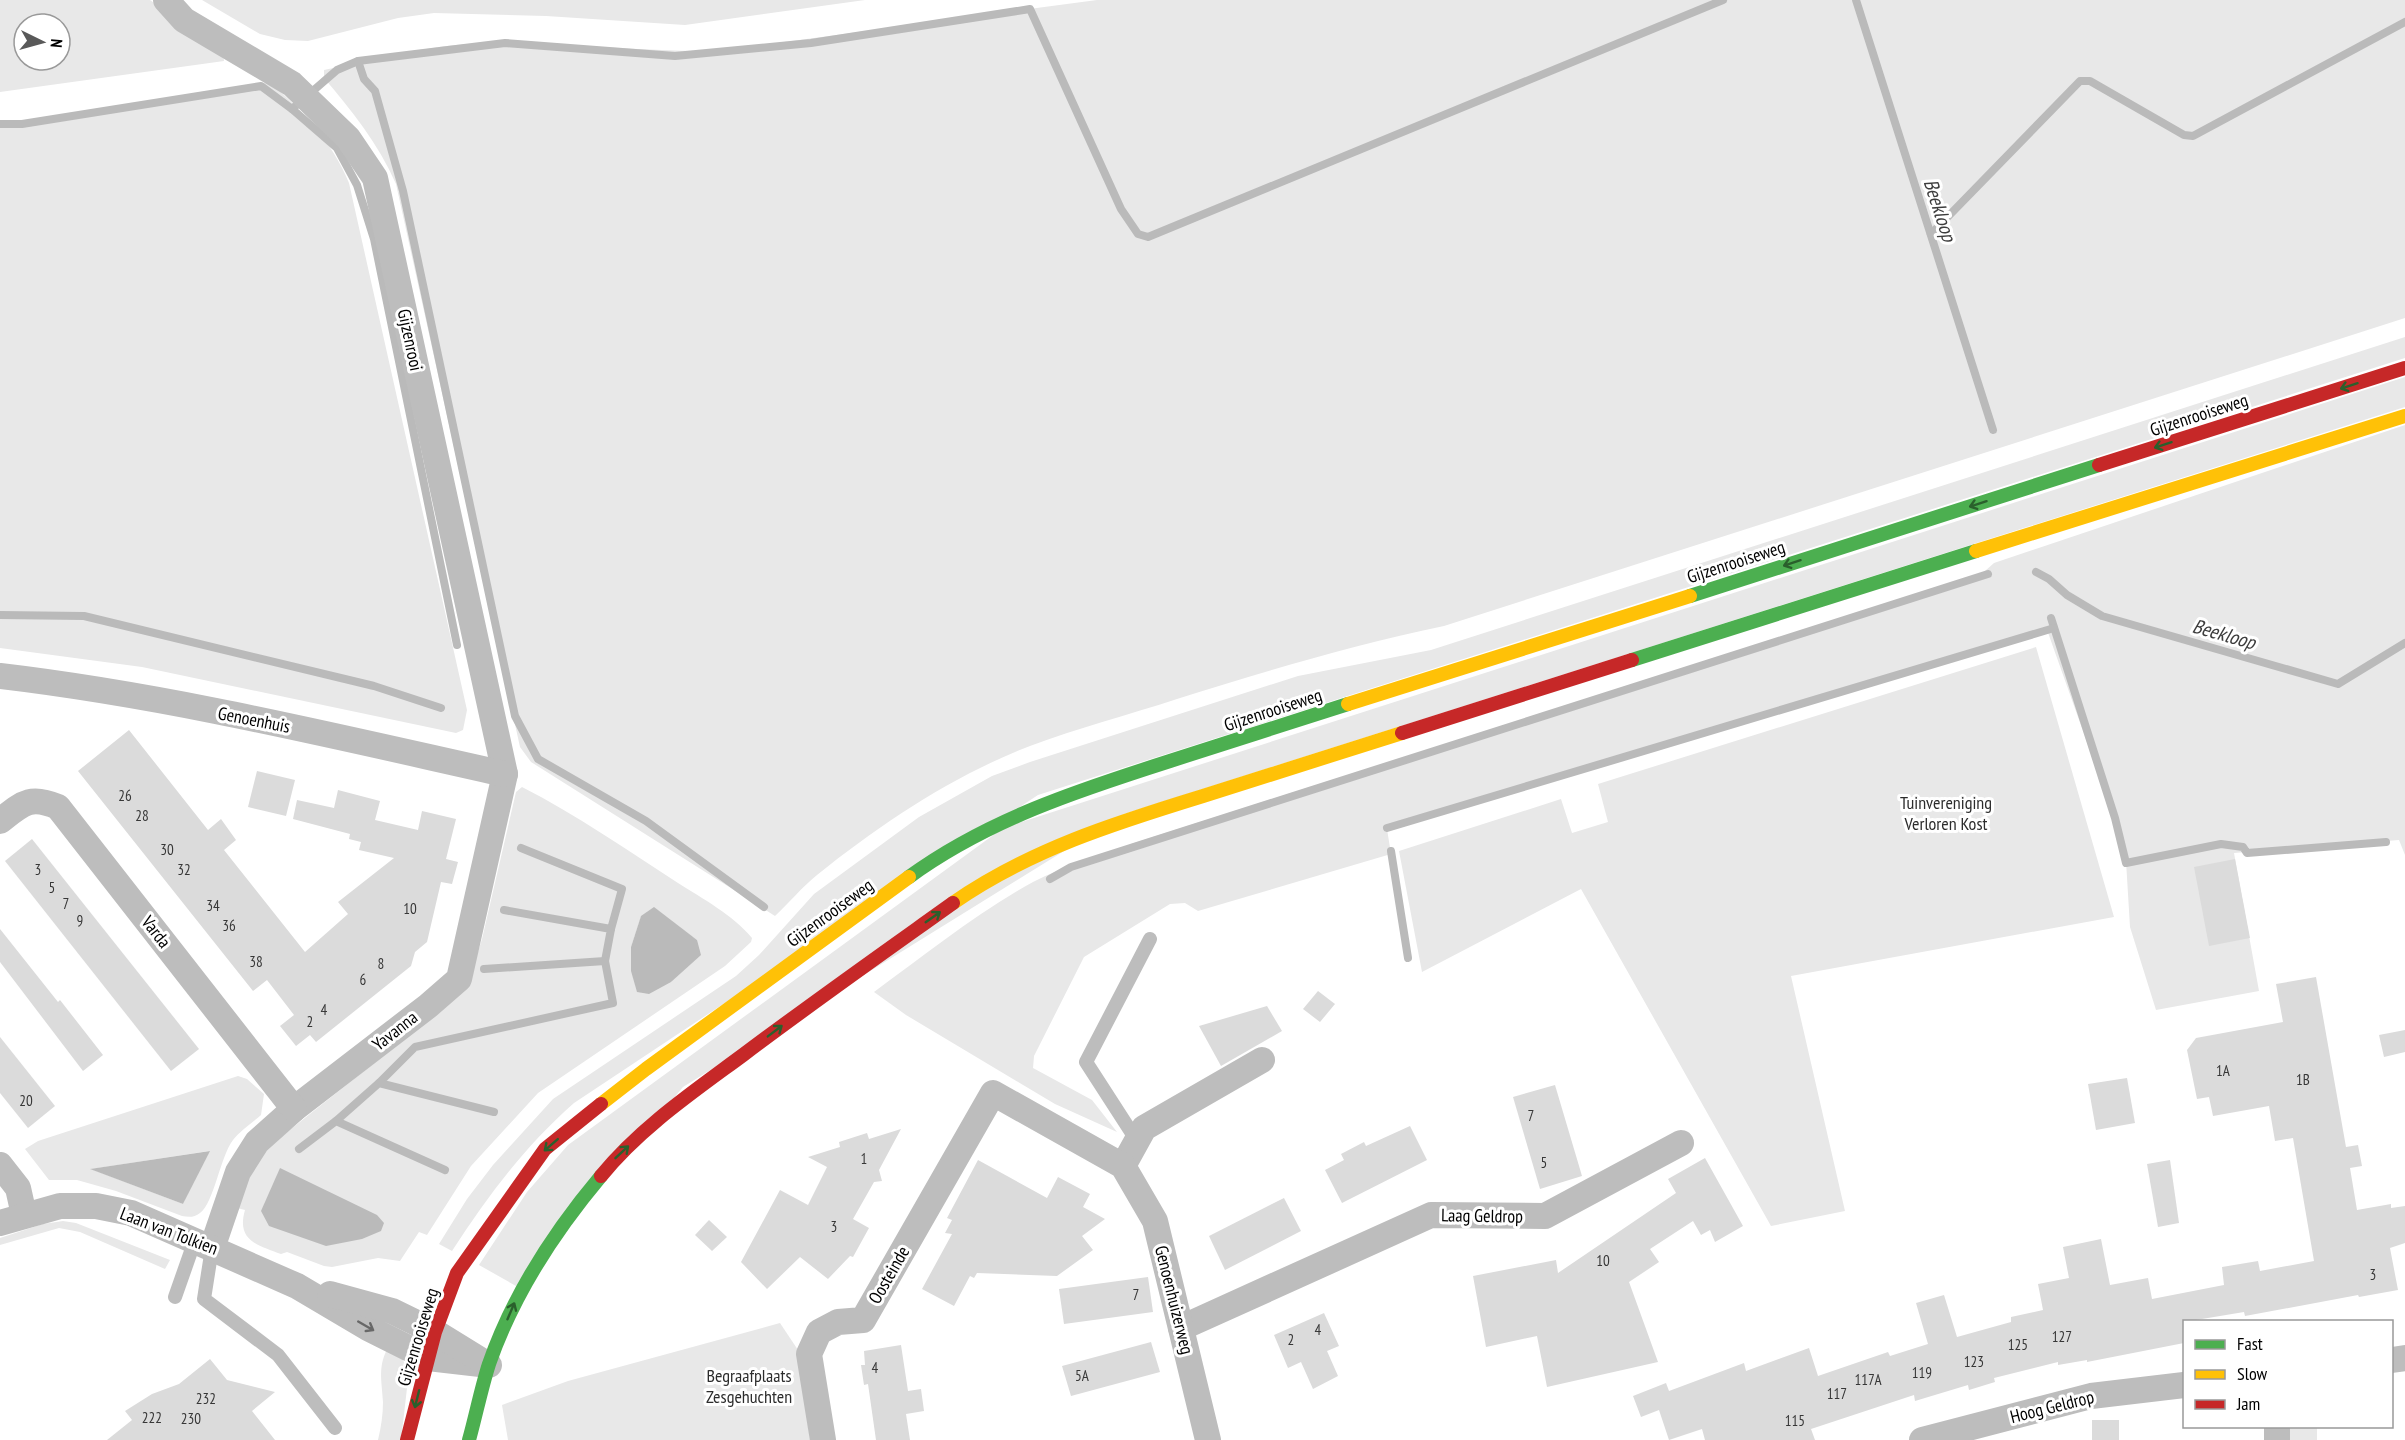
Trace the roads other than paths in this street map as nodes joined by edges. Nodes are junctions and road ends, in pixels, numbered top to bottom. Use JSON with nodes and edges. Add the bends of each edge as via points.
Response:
{"nodes":[{"id":1,"x":166,"y":0,"type":"edge"},
{"id":2,"x":2405,"y":368,"type":"edge"},
{"id":3,"x":2405,"y":416,"type":"edge"},
{"id":4,"x":0,"y":676,"type":"edge"},
{"id":5,"x":505,"y":774,"type":"junction"},
{"id":6,"x":0,"y":821,"type":"edge"},
{"id":7,"x":1150,"y":939,"type":"dead end"},
{"id":8,"x":1262,"y":1060,"type":"dead end"},
{"id":9,"x":294,"y":1109,"type":"junction"},
{"id":10,"x":1137,"y":1141,"type":"junction"},
{"id":11,"x":1681,"y":1143,"type":"dead end"},
{"id":12,"x":0,"y":1165,"type":"edge"},
{"id":13,"x":1123,"y":1166,"type":"junction"},
{"id":14,"x":24,"y":1215,"type":"junction"},
{"id":15,"x":0,"y":1223,"type":"edge"},
{"id":16,"x":204,"y":1244,"type":"junction"},
{"id":17,"x":297,"y":1286,"type":"junction"},
{"id":18,"x":175,"y":1297,"type":"dead end"},
{"id":19,"x":1181,"y":1328,"type":"junction"},
{"id":20,"x":435,"y":1332,"type":"junction"},
{"id":21,"x":428,"y":1358,"type":"junction"},
{"id":22,"x":489,"y":1365,"type":"junction"},
{"id":23,"x":2183,"y":1385,"type":"edge"},
{"id":24,"x":335,"y":1428,"type":"dead end"},
{"id":25,"x":407,"y":1440,"type":"edge"},
{"id":26,"x":469,"y":1440,"type":"edge"},
{"id":27,"x":823,"y":1440,"type":"edge"},
{"id":28,"x":1209,"y":1440,"type":"edge"},
{"id":29,"x":1922,"y":1440,"type":"edge"}],
"edges":[{"from":1,"to":5,"type":"street","name":"Gijzenrooi","via":[[184,20],[292,84],[348,138],[375,178]]},
{"from":2,"to":20,"type":"main road","name":"Gijzenrooiseweg","one_way":true,"via":[[1123,776],[1012,816],[924,866],[646,1069],[545,1149],[457,1273]]},
{"from":22,"to":3,"type":"main road","one_way":true,"via":[[515,1302],[570,1213],[613,1161],[656,1121],[838,984],[962,897],[1054,846]]},
{"from":4,"to":5,"type":"street","name":"Genoenhuis","via":[[77,685],[279,724]]},
{"from":5,"to":9,"type":"street","name":"Yavanna","via":[[459,979]]},
{"from":6,"to":9,"type":"street","name":"Varda","via":[[24,802],[42,800],[58,807]]},
{"from":7,"to":10,"type":"lane","via":[[1086,1062]]},
{"from":8,"to":10,"type":"street","via":[[1144,1128]]},
{"from":9,"to":16,"type":"street","name":"Yavanna","via":[[257,1142],[238,1172]]},
{"from":10,"to":13,"type":"street"},
{"from":11,"to":19,"type":"street","name":"Laag Geldrop","via":[[1545,1216],[1431,1215]]},
{"from":12,"to":14,"type":"street","via":[[18,1188]]},
{"from":13,"to":19,"type":"street","name":"Genoenhuizerweg","via":[[1155,1221]]},
{"from":13,"to":27,"type":"street","name":"Oosteinde","via":[[993,1093],[863,1320],[838,1322],[819,1332],[809,1354]]},
{"from":14,"to":15,"type":"street","name":"Laan van Tolkien"},
{"from":14,"to":16,"type":"street","name":"Laan van Tolkien","via":[[60,1206],[96,1206],[131,1213]]},
{"from":16,"to":17,"type":"street","name":"Laan van Tolkien"},
{"from":16,"to":18,"type":"lane"},
{"from":16,"to":24,"type":"lane","via":[[204,1299],[278,1355]]},
{"from":17,"to":20,"type":"street","name":"Laan van Tolkien","via":[[392,1311]]},
{"from":17,"to":21,"type":"street","name":"Laan van Tolkien","one_way":true},
{"from":19,"to":28,"type":"street","name":"Genoenhuizerweg"},
{"from":20,"to":21,"type":"main road","name":"Gijzenrooiseweg"},
{"from":20,"to":22,"type":"street","name":"Laan van Tolkien"},
{"from":21,"to":22,"type":"street","name":"Laan van Tolkien"},
{"from":21,"to":25,"type":"main road","name":"Gijzenrooiseweg","one_way":true},
{"from":22,"to":26,"type":"main road"},
{"from":23,"to":29,"type":"street","name":"Hoog Geldrop","via":[[2091,1396]]}]}
